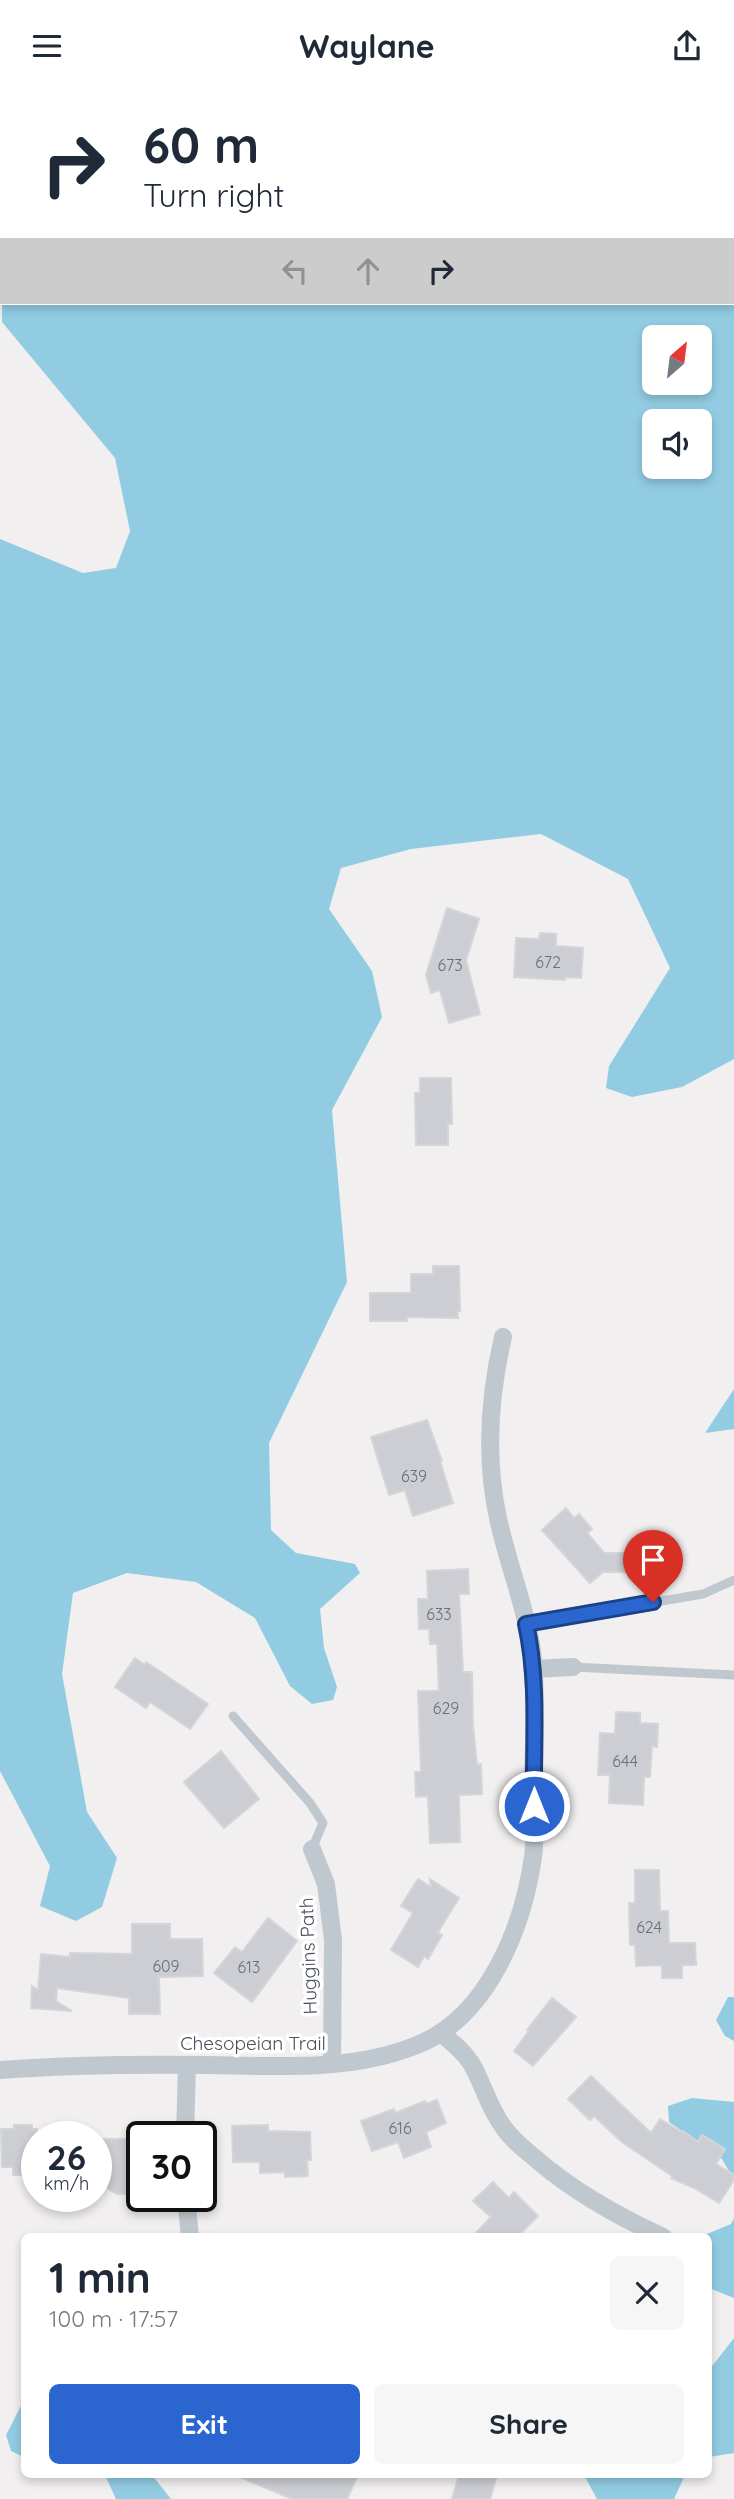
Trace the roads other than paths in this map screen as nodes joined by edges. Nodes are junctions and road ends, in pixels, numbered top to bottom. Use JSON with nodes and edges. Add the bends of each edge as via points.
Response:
{"nodes":[{"id":1,"x":503,"y":1337,"type":"dead end"},
{"id":2,"x":734,"y":1580,"type":"edge"},
{"id":3,"x":526,"y":1624,"type":"junction"},
{"id":4,"x":573,"y":1667,"type":"joint"},
{"id":5,"x":532,"y":1669,"type":"junction"},
{"id":6,"x":734,"y":1675,"type":"edge"},
{"id":7,"x":233,"y":1716,"type":"dead end"},
{"id":8,"x":312,"y":1849,"type":"joint"},
{"id":9,"x":441,"y":2033,"type":"junction"},
{"id":10,"x":332,"y":2064,"type":"junction"},
{"id":11,"x":187,"y":2065,"type":"junction"},
{"id":12,"x":0,"y":2070,"type":"edge"},
{"id":13,"x":185,"y":2121,"type":"edge"},
{"id":14,"x":188,"y":2212,"type":"edge"},
{"id":15,"x":190,"y":2233,"type":"edge"},
{"id":16,"x":654,"y":2233,"type":"edge"}],
"edges":[{"from":1,"to":3,"type":"street","name":"Chesopeian Trail","via":[[490,1412],[490,1465],[498,1518]]},
{"from":2,"to":3,"type":"lane","via":[[703,1594]]},
{"from":3,"to":5,"type":"street","name":"Chesopeian Trail"},
{"from":4,"to":5,"type":"street"},
{"from":4,"to":6,"type":"lane"},
{"from":5,"to":9,"type":"street","name":"Chesopeian Trail","via":[[534,1854],[523,1907],[509,1948],[480,1993]]},
{"from":7,"to":8,"type":"lane","via":[[323,1823]]},
{"from":8,"to":10,"type":"street","name":"Huggins Path","via":[[326,1884],[332,1940]]},
{"from":9,"to":10,"type":"street","name":"Chesopeian Trail","via":[[417,2046]]},
{"from":9,"to":16,"type":"street","via":[[471,2064],[489,2106],[525,2150],[585,2196]]},
{"from":10,"to":11,"type":"street","name":"Chesopeian Trail"},
{"from":11,"to":12,"type":"street","name":"Chesopeian Trail"},
{"from":11,"to":13,"type":"street"},
{"from":14,"to":15,"type":"street"}]}
